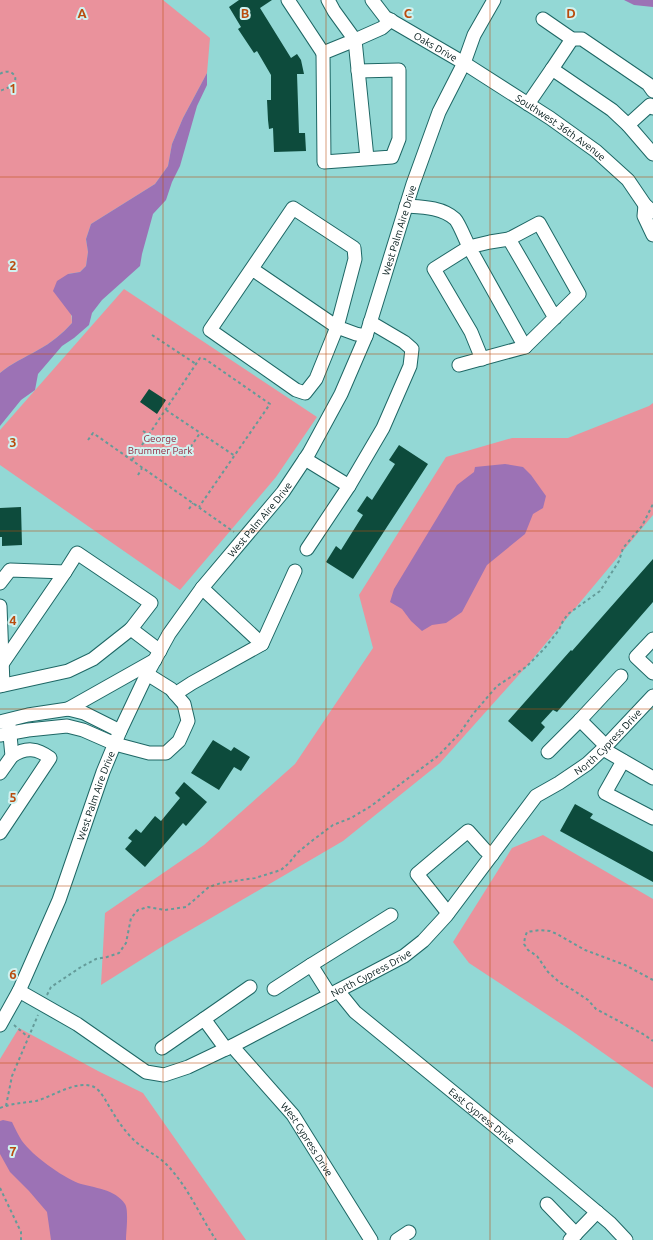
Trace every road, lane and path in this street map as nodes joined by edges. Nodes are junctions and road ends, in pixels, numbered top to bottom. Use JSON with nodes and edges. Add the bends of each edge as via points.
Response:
{"nodes":[{"id":1,"x":288,"y":0,"type":"edge"},
{"id":2,"x":328,"y":0,"type":"edge"},
{"id":3,"x":372,"y":0,"type":"edge"},
{"id":4,"x":494,"y":0,"type":"edge"},
{"id":5,"x":543,"y":19,"type":"dead end"},
{"id":6,"x":391,"y":20,"type":"junction"},
{"id":7,"x":572,"y":39,"type":"junction"},
{"id":8,"x":355,"y":40,"type":"junction"},
{"id":9,"x":323,"y":54,"type":"junction"},
{"id":10,"x":464,"y":63,"type":"junction"},
{"id":11,"x":552,"y":69,"type":"junction"},
{"id":12,"x":358,"y":71,"type":"junction"},
{"id":13,"x":0,"y":74,"type":"edge"},
{"id":14,"x":0,"y":91,"type":"edge"},
{"id":15,"x":653,"y":91,"type":"edge"},
{"id":16,"x":652,"y":103,"type":"edge"},
{"id":17,"x":528,"y":104,"type":"junction"},
{"id":18,"x":628,"y":125,"type":"junction"},
{"id":19,"x":653,"y":154,"type":"edge"},
{"id":20,"x":367,"y":158,"type":"junction"},
{"id":21,"x":406,"y":206,"type":"junction"},
{"id":22,"x":649,"y":214,"type":"edge"},
{"id":23,"x":653,"y":235,"type":"edge"},
{"id":24,"x":510,"y":239,"type":"junction"},
{"id":25,"x":469,"y":248,"type":"junction"},
{"id":26,"x":252,"y":269,"type":"junction"},
{"id":27,"x":555,"y":318,"type":"junction"},
{"id":28,"x":370,"y":322,"type":"junction"},
{"id":29,"x":338,"y":327,"type":"junction"},
{"id":30,"x":152,"y":335,"type":"dead end"},
{"id":31,"x":366,"y":336,"type":"junction"},
{"id":32,"x":525,"y":347,"type":"junction"},
{"id":33,"x":482,"y":359,"type":"junction"},
{"id":34,"x":196,"y":364,"type":"junction"},
{"id":35,"x":459,"y":365,"type":"dead end"},
{"id":36,"x":166,"y":410,"type":"junction"},
{"id":37,"x":143,"y":431,"type":"dead end"},
{"id":38,"x":200,"y":433,"type":"junction"},
{"id":39,"x":149,"y":435,"type":"junction"},
{"id":40,"x":88,"y":440,"type":"dead end"},
{"id":41,"x":234,"y":456,"type":"junction"},
{"id":42,"x":184,"y":457,"type":"dead end"},
{"id":43,"x":132,"y":460,"type":"junction"},
{"id":44,"x":305,"y":460,"type":"junction"},
{"id":45,"x":142,"y":468,"type":"junction"},
{"id":46,"x":138,"y":475,"type":"dead end"},
{"id":47,"x":349,"y":486,"type":"junction"},
{"id":48,"x":193,"y":503,"type":"junction"},
{"id":49,"x":653,"y":504,"type":"edge"},
{"id":50,"x":199,"y":507,"type":"junction"},
{"id":51,"x":189,"y":509,"type":"dead end"},
{"id":52,"x":243,"y":538,"type":"junction"},
{"id":53,"x":307,"y":549,"type":"dead end"},
{"id":54,"x":295,"y":571,"type":"dead end"},
{"id":55,"x":65,"y":572,"type":"junction"},
{"id":56,"x":0,"y":583,"type":"edge"},
{"id":57,"x":202,"y":588,"type":"junction"},
{"id":58,"x":0,"y":606,"type":"edge"},
{"id":59,"x":132,"y":629,"type":"junction"},
{"id":60,"x":1,"y":635,"type":"edge"},
{"id":61,"x":653,"y":638,"type":"edge"},
{"id":62,"x":262,"y":644,"type":"junction"},
{"id":63,"x":157,"y":656,"type":"junction"},
{"id":64,"x":2,"y":664,"type":"junction"},
{"id":65,"x":653,"y":673,"type":"edge"},
{"id":66,"x":147,"y":674,"type":"junction"},
{"id":67,"x":621,"y":676,"type":"dead end"},
{"id":68,"x":2,"y":686,"type":"edge"},
{"id":69,"x":175,"y":694,"type":"junction"},
{"id":70,"x":653,"y":696,"type":"edge"},
{"id":71,"x":68,"y":709,"type":"junction"},
{"id":72,"x":580,"y":720,"type":"junction"},
{"id":73,"x":4,"y":721,"type":"edge"},
{"id":74,"x":120,"y":731,"type":"junction"},
{"id":75,"x":5,"y":734,"type":"edge"},
{"id":76,"x":115,"y":744,"type":"junction"},
{"id":77,"x":604,"y":748,"type":"junction"},
{"id":78,"x":548,"y":752,"type":"dead end"},
{"id":79,"x":12,"y":756,"type":"junction"},
{"id":80,"x":623,"y":761,"type":"junction"},
{"id":81,"x":0,"y":773,"type":"edge"},
{"id":82,"x":653,"y":778,"type":"edge"},
{"id":83,"x":653,"y":818,"type":"edge"},
{"id":84,"x":0,"y":833,"type":"edge"},
{"id":85,"x":492,"y":855,"type":"junction"},
{"id":86,"x":448,"y":913,"type":"junction"},
{"id":87,"x":391,"y":915,"type":"dead end"},
{"id":88,"x":311,"y":966,"type":"junction"},
{"id":89,"x":653,"y":980,"type":"edge"},
{"id":90,"x":250,"y":987,"type":"dead end"},
{"id":91,"x":274,"y":989,"type":"dead end"},
{"id":92,"x":19,"y":991,"type":"junction"},
{"id":93,"x":334,"y":993,"type":"junction"},
{"id":94,"x":42,"y":1004,"type":"junction"},
{"id":95,"x":204,"y":1019,"type":"junction"},
{"id":96,"x":0,"y":1025,"type":"edge"},
{"id":97,"x":653,"y":1041,"type":"edge"},
{"id":98,"x":162,"y":1048,"type":"dead end"},
{"id":99,"x":229,"y":1048,"type":"junction"},
{"id":100,"x":6,"y":1106,"type":"junction"},
{"id":101,"x":0,"y":1108,"type":"edge"},
{"id":102,"x":0,"y":1188,"type":"edge"},
{"id":103,"x":548,"y":1204,"type":"dead end"},
{"id":104,"x":597,"y":1212,"type":"junction"},
{"id":105,"x":409,"y":1232,"type":"dead end"},
{"id":106,"x":573,"y":1237,"type":"edge"},
{"id":107,"x":21,"y":1240,"type":"edge"},
{"id":108,"x":216,"y":1240,"type":"edge"},
{"id":109,"x":371,"y":1240,"type":"edge"},
{"id":110,"x":397,"y":1240,"type":"edge"},
{"id":111,"x":626,"y":1240,"type":"edge"}],
"edges":[{"from":1,"to":9,"type":"street"},
{"from":2,"to":8,"type":"street"},
{"from":3,"to":6,"type":"street","name":"Oaks Drive","via":[[385,17]]},
{"from":4,"to":10,"type":"street","name":"West Palm Aire Drive","via":[[474,36]]},
{"from":5,"to":7,"type":"street"},
{"from":6,"to":8,"type":"street","via":[[382,28]]},
{"from":6,"to":10,"type":"street","name":"Oaks Drive"},
{"from":7,"to":11,"type":"street"},
{"from":7,"to":15,"type":"street","via":[[582,39],[648,84]]},
{"from":8,"to":9,"type":"street"},
{"from":8,"to":12,"type":"street"},
{"from":9,"to":20,"type":"street","via":[[324,162]]},
{"from":10,"to":17,"type":"street","name":"Southwest 36th Avenue"},
{"from":10,"to":21,"type":"street","name":"West Palm Aire Drive","via":[[439,112]]},
{"from":11,"to":17,"type":"street"},
{"from":11,"to":18,"type":"street","via":[[612,110]]},
{"from":12,"to":20,"type":"street"},
{"from":12,"to":20,"type":"street","via":[[399,70],[399,139],[392,156]]},
{"from":13,"to":14,"type":"path","via":[[10,71],[15,79],[10,86]]},
{"from":16,"to":18,"type":"street"},
{"from":17,"to":22,"type":"street","name":"Southwest 36th Avenue","via":[[596,151],[628,180]]},
{"from":18,"to":19,"type":"street"},
{"from":21,"to":25,"type":"street","via":[[425,207],[456,219]]},
{"from":21,"to":28,"type":"street","name":"West Palm Aire Drive"},
{"from":22,"to":23,"type":"street","name":"Southwest 36th Avenue"},
{"from":24,"to":25,"type":"street"},
{"from":24,"to":27,"type":"street"},
{"from":24,"to":27,"type":"street","via":[[539,223],[579,294]]},
{"from":25,"to":32,"type":"street"},
{"from":25,"to":33,"type":"street","via":[[434,269],[471,332]]},
{"from":26,"to":29,"type":"street"},
{"from":26,"to":29,"type":"street","via":[[293,208],[354,248],[355,259]]},
{"from":26,"to":29,"type":"street","via":[[210,330],[296,390],[305,393],[316,379]]},
{"from":27,"to":32,"type":"street"},
{"from":28,"to":31,"type":"street","name":"West Palm Aire Drive"},
{"from":28,"to":47,"type":"street","via":[[412,349],[410,366],[383,428]]},
{"from":29,"to":31,"type":"street"},
{"from":30,"to":34,"type":"path"},
{"from":31,"to":44,"type":"street","name":"West Palm Aire Drive","via":[[341,394]]},
{"from":32,"to":33,"type":"street"},
{"from":33,"to":35,"type":"street"},
{"from":34,"to":36,"type":"path"},
{"from":34,"to":41,"type":"path","via":[[200,358],[205,359],[270,404]]},
{"from":36,"to":38,"type":"path"},
{"from":36,"to":39,"type":"path"},
{"from":37,"to":39,"type":"path"},
{"from":38,"to":41,"type":"path"},
{"from":38,"to":42,"type":"path"},
{"from":39,"to":43,"type":"path"},
{"from":40,"to":43,"type":"path","via":[[93,433]]},
{"from":41,"to":50,"type":"path"},
{"from":43,"to":45,"type":"path"},
{"from":44,"to":47,"type":"street"},
{"from":44,"to":52,"type":"street","name":"West Palm Aire Drive","via":[[284,492]]},
{"from":45,"to":46,"type":"path"},
{"from":45,"to":48,"type":"path"},
{"from":47,"to":53,"type":"street"},
{"from":48,"to":50,"type":"path"},
{"from":48,"to":51,"type":"path"},
{"from":49,"to":94,"type":"path","via":[[642,526],[623,548],[600,591],[568,614],[544,649],[526,667],[497,686],[438,756],[371,806],[313,840],[281,870],[209,887],[186,907],[176,910],[148,907],[138,910],[131,918],[126,943],[119,953],[96,959],[81,967],[51,987]]},
{"from":50,"to":52,"type":"path"},
{"from":52,"to":57,"type":"street","name":"West Palm Aire Drive"},
{"from":54,"to":62,"type":"street"},
{"from":55,"to":56,"type":"street","via":[[10,570]]},
{"from":55,"to":59,"type":"street","via":[[77,553],[152,603]]},
{"from":55,"to":64,"type":"street"},
{"from":57,"to":62,"type":"street"},
{"from":57,"to":63,"type":"street","name":"West Palm Aire Drive","via":[[169,634]]},
{"from":58,"to":60,"type":"street"},
{"from":59,"to":63,"type":"street"},
{"from":59,"to":68,"type":"street","via":[[94,659],[68,671]]},
{"from":60,"to":64,"type":"street"},
{"from":61,"to":65,"type":"street","via":[[636,657]]},
{"from":62,"to":69,"type":"street"},
{"from":63,"to":66,"type":"street","name":"West Palm Aire Drive"},
{"from":63,"to":71,"type":"street"},
{"from":64,"to":68,"type":"street"},
{"from":66,"to":69,"type":"street"},
{"from":66,"to":74,"type":"street","name":"West Palm Aire Drive"},
{"from":67,"to":72,"type":"street"},
{"from":69,"to":76,"type":"street","via":[[184,704],[188,721],[179,741],[166,753],[149,753]]},
{"from":70,"to":77,"type":"street","name":"North Cypress Drive"},
{"from":71,"to":73,"type":"street"},
{"from":71,"to":74,"type":"street","via":[[84,713]]},
{"from":72,"to":77,"type":"street"},
{"from":72,"to":78,"type":"street"},
{"from":73,"to":75,"type":"street"},
{"from":74,"to":76,"type":"street","name":"West Palm Aire Drive"},
{"from":75,"to":76,"type":"street","via":[[67,726]]},
{"from":75,"to":79,"type":"street"},
{"from":76,"to":92,"type":"street","name":"West Palm Aire Drive","via":[[103,772],[60,900]]},
{"from":77,"to":80,"type":"street"},
{"from":77,"to":85,"type":"street","name":"North Cypress Drive","via":[[587,764],[536,796]]},
{"from":79,"to":81,"type":"street"},
{"from":79,"to":84,"type":"street","via":[[21,750],[41,751],[50,758]]},
{"from":80,"to":82,"type":"street"},
{"from":80,"to":83,"type":"street","via":[[605,793]]},
{"from":85,"to":86,"type":"street","name":"North Cypress Drive"},
{"from":85,"to":86,"type":"street","via":[[468,831],[417,874]]},
{"from":86,"to":93,"type":"street","name":"North Cypress Drive","via":[[423,941],[404,956]]},
{"from":87,"to":88,"type":"street"},
{"from":88,"to":91,"type":"street"},
{"from":88,"to":93,"type":"street","name":"East Cypress Drive"},
{"from":89,"to":97,"type":"path","via":[[625,965],[585,950],[550,931],[533,930],[527,932],[525,937],[524,944],[528,950],[537,956],[559,982],[583,997],[596,1009]]},
{"from":90,"to":95,"type":"street"},
{"from":92,"to":94,"type":"street","name":"North Cypress Drive"},
{"from":92,"to":96,"type":"street","name":"West Palm Aire Drive"},
{"from":93,"to":99,"type":"street","name":"North Cypress Drive"},
{"from":93,"to":104,"type":"street","name":"East Cypress Drive"},
{"from":94,"to":99,"type":"street","name":"North Cypress Drive","via":[[77,1024],[146,1072],[164,1075]]},
{"from":94,"to":100,"type":"path","via":[[12,1076]]},
{"from":95,"to":98,"type":"street"},
{"from":95,"to":99,"type":"street","name":"West Cypress Drive"},
{"from":99,"to":109,"type":"street","name":"West Cypress Drive","via":[[293,1115]]},
{"from":100,"to":101,"type":"path"},
{"from":100,"to":108,"type":"path","via":[[35,1101],[71,1087],[95,1087],[138,1145],[160,1159],[178,1178]]},
{"from":102,"to":107,"type":"path","via":[[21,1232]]},
{"from":103,"to":106,"type":"street"},
{"from":104,"to":106,"type":"street"},
{"from":104,"to":111,"type":"street","name":"East Cypress Drive"},
{"from":105,"to":110,"type":"street"}]}
